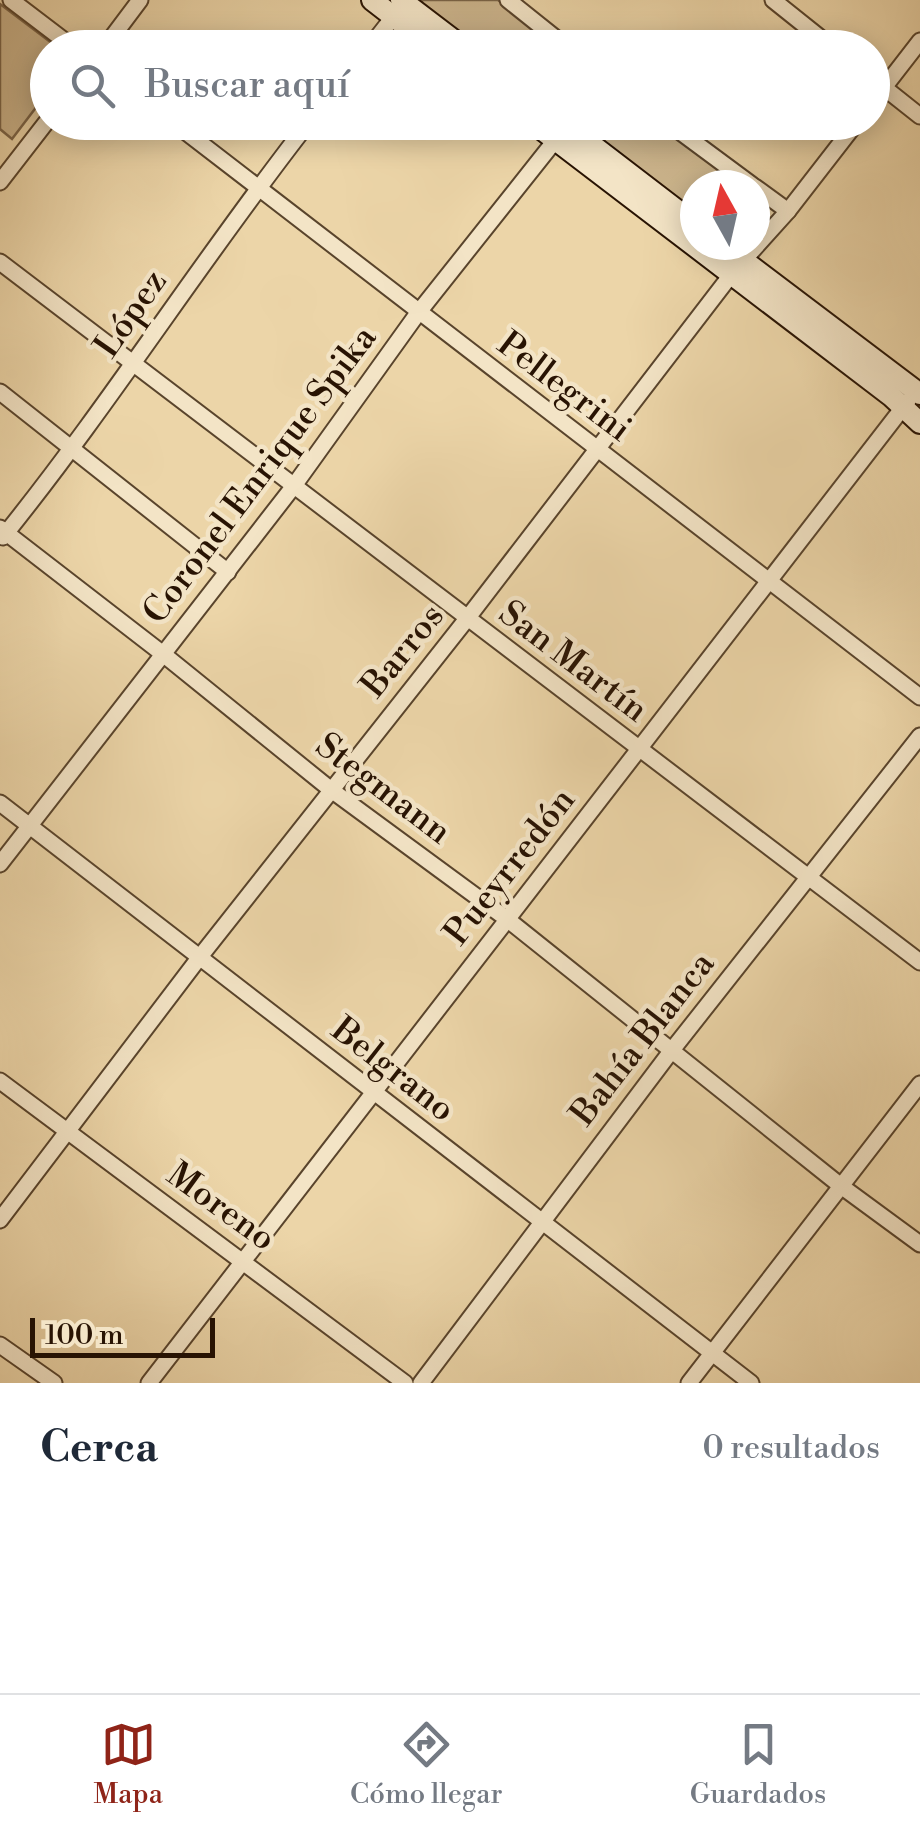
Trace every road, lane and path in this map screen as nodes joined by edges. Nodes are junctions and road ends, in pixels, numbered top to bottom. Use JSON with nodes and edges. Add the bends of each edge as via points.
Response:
{"nodes":[{"id":1,"x":11,"y":0,"type":"edge"},
{"id":2,"x":140,"y":0,"type":"edge"},
{"id":3,"x":372,"y":0,"type":"edge"},
{"id":4,"x":508,"y":0,"type":"edge"},
{"id":5,"x":773,"y":0,"type":"edge"},
{"id":6,"x":401,"y":5,"type":"edge"},
{"id":7,"x":50,"y":30,"type":"edge"},
{"id":8,"x":118,"y":30,"type":"edge"},
{"id":9,"x":382,"y":30,"type":"edge"},
{"id":10,"x":420,"y":30,"type":"edge"},
{"id":11,"x":438,"y":30,"type":"edge"},
{"id":12,"x":546,"y":30,"type":"edge"},
{"id":13,"x":811,"y":30,"type":"edge"},
{"id":14,"x":920,"y":41,"type":"edge"},
{"id":15,"x":890,"y":72,"type":"edge"},
{"id":16,"x":890,"y":92,"type":"edge"},
{"id":17,"x":920,"y":116,"type":"edge"},
{"id":18,"x":33,"y":140,"type":"edge"},
{"id":19,"x":197,"y":140,"type":"edge"},
{"id":20,"x":296,"y":140,"type":"edge"},
{"id":21,"x":554,"y":140,"type":"edge"},
{"id":22,"x":578,"y":140,"type":"edge"},
{"id":23,"x":580,"y":140,"type":"edge"},
{"id":24,"x":692,"y":140,"type":"edge"},
{"id":25,"x":843,"y":140,"type":"edge"},
{"id":26,"x":732,"y":170,"type":"edge"},
{"id":27,"x":0,"y":182,"type":"edge"},
{"id":28,"x":258,"y":187,"type":"junction"},
{"id":29,"x":770,"y":198,"type":"edge"},
{"id":30,"x":788,"y":211,"type":"junction"},
{"id":31,"x":680,"y":213,"type":"edge"},
{"id":32,"x":733,"y":260,"type":"edge"},
{"id":33,"x":0,"y":262,"type":"edge"},
{"id":34,"x":737,"y":267,"type":"junction"},
{"id":35,"x":418,"y":313,"type":"junction"},
{"id":36,"x":132,"y":363,"type":"junction"},
{"id":37,"x":919,"y":391,"type":"edge"},
{"id":38,"x":0,"y":392,"type":"edge"},
{"id":39,"x":902,"y":409,"type":"junction"},
{"id":40,"x":920,"y":423,"type":"edge"},
{"id":41,"x":72,"y":449,"type":"junction"},
{"id":42,"x":598,"y":450,"type":"junction"},
{"id":43,"x":293,"y":487,"type":"junction"},
{"id":44,"x":2,"y":534,"type":"edge"},
{"id":45,"x":228,"y":572,"type":"junction"},
{"id":46,"x":769,"y":581,"type":"junction"},
{"id":47,"x":466,"y":620,"type":"junction"},
{"id":48,"x":163,"y":654,"type":"junction"},
{"id":49,"x":920,"y":697,"type":"edge"},
{"id":50,"x":920,"y":736,"type":"edge"},
{"id":51,"x":640,"y":749,"type":"junction"},
{"id":52,"x":330,"y":789,"type":"junction"},
{"id":53,"x":0,"y":803,"type":"edge"},
{"id":54,"x":28,"y":826,"type":"junction"},
{"id":55,"x":0,"y":864,"type":"edge"},
{"id":56,"x":807,"y":876,"type":"junction"},
{"id":57,"x":508,"y":919,"type":"junction"},
{"id":58,"x":199,"y":958,"type":"junction"},
{"id":59,"x":920,"y":962,"type":"edge"},
{"id":60,"x":672,"y":1050,"type":"junction"},
{"id":61,"x":0,"y":1081,"type":"edge"},
{"id":62,"x":920,"y":1084,"type":"edge"},
{"id":63,"x":372,"y":1093,"type":"junction"},
{"id":64,"x":67,"y":1133,"type":"junction"},
{"id":65,"x":841,"y":1186,"type":"junction"},
{"id":66,"x":0,"y":1220,"type":"edge"},
{"id":67,"x":541,"y":1221,"type":"junction"},
{"id":68,"x":920,"y":1244,"type":"edge"},
{"id":69,"x":244,"y":1260,"type":"junction"},
{"id":70,"x":0,"y":1345,"type":"edge"},
{"id":71,"x":713,"y":1354,"type":"junction"},
{"id":72,"x":54,"y":1383,"type":"edge"},
{"id":73,"x":149,"y":1383,"type":"edge"},
{"id":74,"x":405,"y":1383,"type":"edge"},
{"id":75,"x":421,"y":1383,"type":"edge"},
{"id":76,"x":690,"y":1383,"type":"edge"},
{"id":77,"x":751,"y":1383,"type":"edge"}],
"edges":[{"from":1,"to":7,"type":"street"},
{"from":2,"to":8,"type":"street"},
{"from":3,"to":6,"type":"main road"},
{"from":4,"to":12,"type":"street"},
{"from":5,"to":13,"type":"street"},
{"from":6,"to":9,"type":"street"},
{"from":6,"to":10,"type":"main road"},
{"from":6,"to":11,"type":"main road"},
{"from":14,"to":15,"type":"street"},
{"from":16,"to":17,"type":"street"},
{"from":18,"to":27,"type":"street"},
{"from":19,"to":28,"type":"street","name":"Pellegrini"},
{"from":20,"to":28,"type":"street","name":"López"},
{"from":21,"to":35,"type":"street","name":"Coronel Enrique Spika"},
{"from":22,"to":34,"type":"main road"},
{"from":23,"to":31,"type":"main road"},
{"from":24,"to":26,"type":"street"},
{"from":25,"to":30,"type":"street","name":"Barros"},
{"from":28,"to":35,"type":"street","name":"Pellegrini"},
{"from":28,"to":36,"type":"street","name":"López"},
{"from":29,"to":30,"type":"street"},
{"from":30,"to":34,"type":"street","name":"Barros"},
{"from":32,"to":34,"type":"main road"},
{"from":33,"to":36,"type":"street","name":"San Martín"},
{"from":34,"to":37,"type":"main road"},
{"from":34,"to":39,"type":"main road"},
{"from":34,"to":42,"type":"street","name":"Barros"},
{"from":35,"to":42,"type":"street","name":"Pellegrini"},
{"from":35,"to":43,"type":"street","name":"Coronel Enrique Spika"},
{"from":36,"to":41,"type":"street","name":"López"},
{"from":36,"to":43,"type":"street","name":"San Martín"},
{"from":37,"to":39,"type":"street","name":"Pueyrredón"},
{"from":38,"to":41,"type":"street"},
{"from":39,"to":40,"type":"main road"},
{"from":39,"to":46,"type":"street","name":"Pueyrredón"},
{"from":41,"to":44,"type":"street","name":"López"},
{"from":41,"to":45,"type":"street"},
{"from":42,"to":46,"type":"street","name":"Pellegrini"},
{"from":42,"to":47,"type":"street","name":"Barros"},
{"from":43,"to":45,"type":"street","name":"Coronel Enrique Spika"},
{"from":43,"to":47,"type":"street","name":"San Martín"},
{"from":44,"to":48,"type":"street","name":"Stegmann"},
{"from":45,"to":48,"type":"street","name":"Coronel Enrique Spika"},
{"from":46,"to":49,"type":"street","name":"Pellegrini"},
{"from":46,"to":51,"type":"street","name":"Pueyrredón"},
{"from":47,"to":51,"type":"street","name":"San Martín"},
{"from":47,"to":52,"type":"street","name":"Barros"},
{"from":48,"to":52,"type":"street","name":"Stegmann"},
{"from":48,"to":54,"type":"street","name":"Coronel Enrique Spika"},
{"from":50,"to":56,"type":"street","name":"Bahía Blanca"},
{"from":51,"to":56,"type":"street","name":"San Martín"},
{"from":51,"to":57,"type":"street","name":"Pueyrredón"},
{"from":52,"to":57,"type":"street","name":"Stegmann"},
{"from":52,"to":58,"type":"street","name":"Barros"},
{"from":53,"to":54,"type":"street","name":"Belgrano"},
{"from":54,"to":55,"type":"street","name":"Coronel Enrique Spika"},
{"from":54,"to":58,"type":"street","name":"Belgrano"},
{"from":56,"to":59,"type":"street","name":"San Martín"},
{"from":56,"to":60,"type":"street","name":"Bahía Blanca"},
{"from":57,"to":60,"type":"street","name":"Stegmann"},
{"from":57,"to":63,"type":"street","name":"Pueyrredón"},
{"from":58,"to":63,"type":"street","name":"Belgrano"},
{"from":58,"to":64,"type":"street","name":"Barros"},
{"from":60,"to":65,"type":"street","name":"Stegmann"},
{"from":60,"to":67,"type":"street","name":"Bahía Blanca"},
{"from":61,"to":64,"type":"street","name":"Moreno"},
{"from":62,"to":65,"type":"street"},
{"from":63,"to":67,"type":"street","name":"Belgrano"},
{"from":63,"to":69,"type":"street","name":"Pueyrredón"},
{"from":64,"to":66,"type":"street","name":"Barros"},
{"from":64,"to":69,"type":"street","name":"Moreno"},
{"from":65,"to":68,"type":"street","name":"Stegmann"},
{"from":65,"to":71,"type":"street"},
{"from":67,"to":71,"type":"street","name":"Belgrano"},
{"from":67,"to":75,"type":"street","name":"Bahía Blanca"},
{"from":69,"to":73,"type":"street","name":"Pueyrredón"},
{"from":69,"to":74,"type":"street","name":"Moreno"},
{"from":70,"to":72,"type":"street"},
{"from":71,"to":76,"type":"street"},
{"from":71,"to":77,"type":"street","name":"Belgrano"}]}
